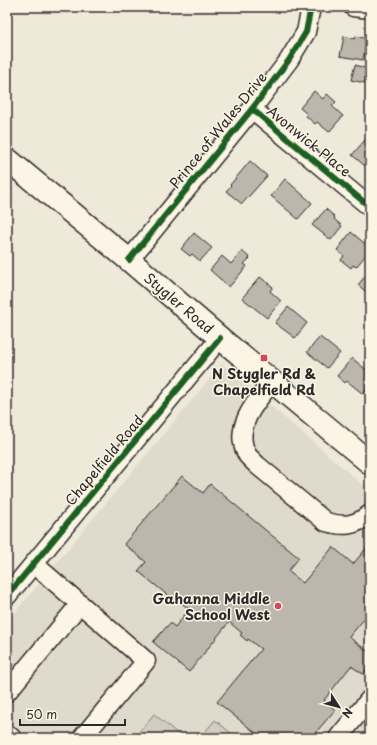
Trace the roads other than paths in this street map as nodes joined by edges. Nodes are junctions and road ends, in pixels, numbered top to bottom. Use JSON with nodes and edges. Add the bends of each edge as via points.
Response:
{"nodes":[{"id":1,"x":311,"y":7,"type":"edge"},
{"id":2,"x":353,"y":7,"type":"edge"},
{"id":3,"x":370,"y":10,"type":"edge"},
{"id":4,"x":252,"y":109,"type":"junction"},
{"id":5,"x":7,"y":159,"type":"edge"},
{"id":6,"x":370,"y":206,"type":"edge"},
{"id":7,"x":129,"y":260,"type":"junction"},
{"id":8,"x":220,"y":338,"type":"junction"},
{"id":9,"x":273,"y":381,"type":"junction"},
{"id":10,"x":370,"y":462,"type":"edge"},
{"id":11,"x":370,"y":514,"type":"edge"},
{"id":12,"x":34,"y":564,"type":"junction"},
{"id":13,"x":7,"y":596,"type":"edge"},
{"id":14,"x":80,"y":604,"type":"junction"},
{"id":15,"x":7,"y":692,"type":"edge"},
{"id":16,"x":370,"y":699,"type":"edge"},
{"id":17,"x":7,"y":734,"type":"edge"},
{"id":18,"x":12,"y":738,"type":"edge"},
{"id":19,"x":82,"y":738,"type":"edge"},
{"id":20,"x":338,"y":738,"type":"edge"}],
"edges":[{"from":1,"to":4,"type":"street","name":"Prince of Wales Drive","via":[[306,32],[289,60]]},
{"from":2,"to":3,"type":"street"},
{"from":4,"to":6,"type":"street","name":"Avonwick Place"},
{"from":4,"to":7,"type":"street","name":"Prince of Wales Drive"},
{"from":5,"to":7,"type":"main road","name":"Stygler Road"},
{"from":7,"to":8,"type":"main road","name":"Stygler Road"},
{"from":8,"to":9,"type":"main road","name":"Stygler Road"},
{"from":8,"to":12,"type":"street","name":"Chapelfield Road"},
{"from":9,"to":10,"type":"main road","name":"Stygler Road"},
{"from":9,"to":11,"type":"street","via":[[255,402],[245,422],[242,434],[248,456],[326,522],[346,525],[356,523]]},
{"from":12,"to":13,"type":"street","name":"Chapelfield Road"},
{"from":12,"to":14,"type":"street"},
{"from":14,"to":15,"type":"street"},
{"from":14,"to":19,"type":"street","via":[[146,661]]},
{"from":16,"to":20,"type":"street"},
{"from":17,"to":18,"type":"street"}]}
